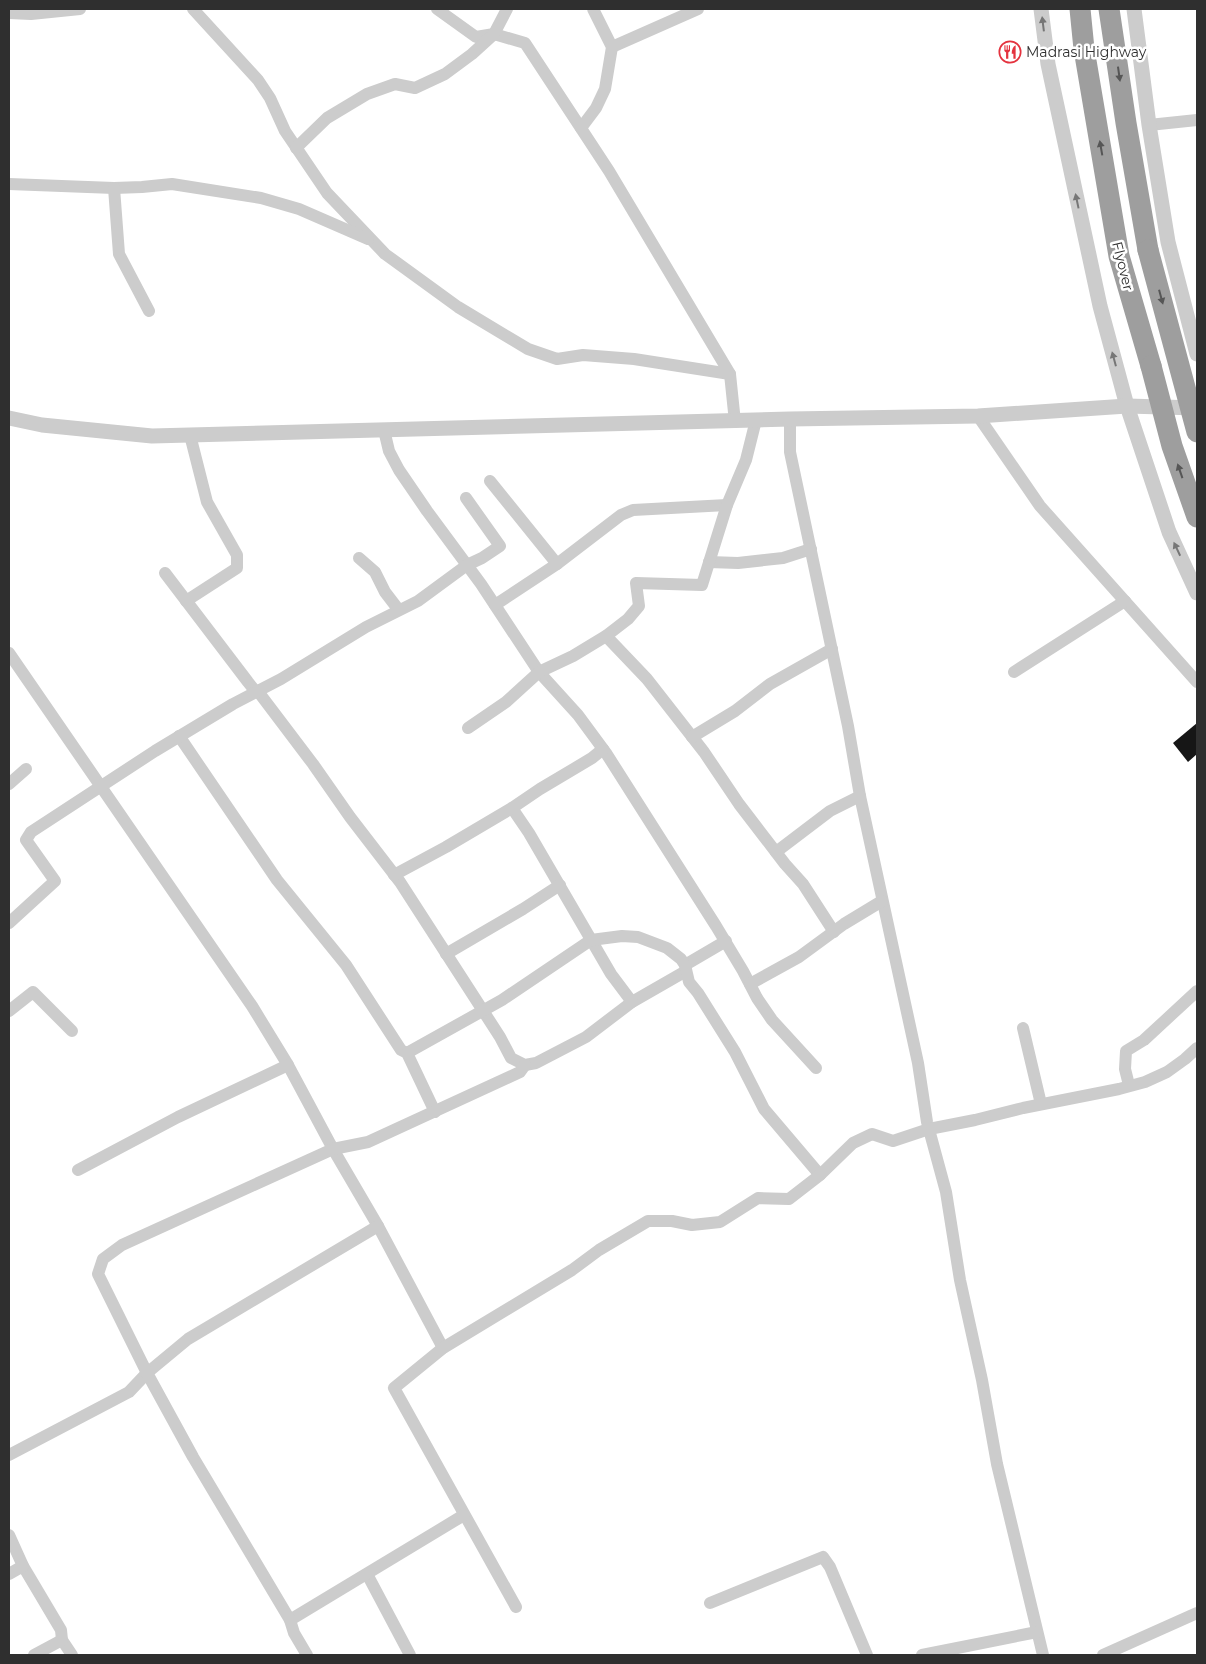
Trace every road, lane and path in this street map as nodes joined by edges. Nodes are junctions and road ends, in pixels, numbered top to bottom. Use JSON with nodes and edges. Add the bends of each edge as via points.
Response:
{"nodes":[{"id":1,"x":80,"y":9,"type":"edge"},
{"id":2,"x":193,"y":9,"type":"edge"},
{"id":3,"x":438,"y":9,"type":"edge"},
{"id":4,"x":507,"y":9,"type":"edge"},
{"id":5,"x":593,"y":9,"type":"edge"},
{"id":6,"x":698,"y":9,"type":"edge"},
{"id":7,"x":1041,"y":9,"type":"edge"},
{"id":8,"x":1080,"y":9,"type":"edge"},
{"id":9,"x":1109,"y":9,"type":"edge"},
{"id":10,"x":1134,"y":9,"type":"edge"},
{"id":11,"x":9,"y":13,"type":"edge"},
{"id":12,"x":494,"y":34,"type":"junction"},
{"id":13,"x":612,"y":47,"type":"junction"},
{"id":14,"x":1197,"y":120,"type":"edge"},
{"id":15,"x":1149,"y":125,"type":"junction"},
{"id":16,"x":580,"y":128,"type":"junction"},
{"id":17,"x":296,"y":148,"type":"junction"},
{"id":18,"x":9,"y":184,"type":"edge"},
{"id":19,"x":114,"y":188,"type":"junction"},
{"id":20,"x":372,"y":241,"type":"junction"},
{"id":21,"x":149,"y":311,"type":"dead end"},
{"id":22,"x":1197,"y":354,"type":"edge"},
{"id":23,"x":730,"y":374,"type":"junction"},
{"id":24,"x":1127,"y":406,"type":"junction"},
{"id":25,"x":1197,"y":408,"type":"edge"},
{"id":26,"x":978,"y":416,"type":"junction"},
{"id":27,"x":9,"y":418,"type":"edge"},
{"id":28,"x":790,"y":419,"type":"junction"},
{"id":29,"x":756,"y":420,"type":"junction"},
{"id":30,"x":735,"y":422,"type":"junction"},
{"id":31,"x":384,"y":430,"type":"junction"},
{"id":32,"x":1197,"y":432,"type":"edge"},
{"id":33,"x":190,"y":435,"type":"junction"},
{"id":34,"x":490,"y":481,"type":"dead end"},
{"id":35,"x":466,"y":498,"type":"dead end"},
{"id":36,"x":727,"y":505,"type":"junction"},
{"id":37,"x":1197,"y":517,"type":"edge"},
{"id":38,"x":811,"y":549,"type":"junction"},
{"id":39,"x":360,"y":558,"type":"dead end"},
{"id":40,"x":709,"y":562,"type":"junction"},
{"id":41,"x":557,"y":564,"type":"junction"},
{"id":42,"x":467,"y":565,"type":"junction"},
{"id":43,"x":165,"y":573,"type":"dead end"},
{"id":44,"x":1197,"y":593,"type":"edge"},
{"id":45,"x":186,"y":601,"type":"junction"},
{"id":46,"x":1125,"y":602,"type":"junction"},
{"id":47,"x":495,"y":605,"type":"junction"},
{"id":48,"x":398,"y":610,"type":"junction"},
{"id":49,"x":606,"y":636,"type":"junction"},
{"id":50,"x":832,"y":649,"type":"junction"},
{"id":51,"x":9,"y":653,"type":"edge"},
{"id":52,"x":540,"y":672,"type":"junction"},
{"id":53,"x":1014,"y":672,"type":"dead end"},
{"id":54,"x":1197,"y":682,"type":"edge"},
{"id":55,"x":256,"y":692,"type":"junction"},
{"id":56,"x":468,"y":728,"type":"dead end"},
{"id":57,"x":179,"y":736,"type":"junction"},
{"id":58,"x":692,"y":737,"type":"junction"},
{"id":59,"x":603,"y":749,"type":"junction"},
{"id":60,"x":26,"y":769,"type":"dead end"},
{"id":61,"x":9,"y":784,"type":"edge"},
{"id":62,"x":100,"y":786,"type":"junction"},
{"id":63,"x":860,"y":796,"type":"junction"},
{"id":64,"x":512,"y":808,"type":"junction"},
{"id":65,"x":776,"y":852,"type":"junction"},
{"id":66,"x":394,"y":874,"type":"junction"},
{"id":67,"x":560,"y":885,"type":"junction"},
{"id":68,"x":882,"y":901,"type":"junction"},
{"id":69,"x":9,"y":923,"type":"edge"},
{"id":70,"x":834,"y":932,"type":"junction"},
{"id":71,"x":591,"y":940,"type":"junction"},
{"id":72,"x":726,"y":941,"type":"junction"},
{"id":73,"x":446,"y":954,"type":"junction"},
{"id":74,"x":686,"y":968,"type":"junction"},
{"id":75,"x":750,"y":984,"type":"junction"},
{"id":76,"x":1197,"y":991,"type":"edge"},
{"id":77,"x":632,"y":1002,"type":"junction"},
{"id":78,"x":483,"y":1010,"type":"junction"},
{"id":79,"x":9,"y":1011,"type":"edge"},
{"id":80,"x":1023,"y":1028,"type":"dead end"},
{"id":81,"x":72,"y":1030,"type":"dead end"},
{"id":82,"x":1197,"y":1048,"type":"edge"},
{"id":83,"x":407,"y":1053,"type":"junction"},
{"id":84,"x":288,"y":1065,"type":"junction"},
{"id":85,"x":524,"y":1065,"type":"junction"},
{"id":86,"x":816,"y":1068,"type":"dead end"},
{"id":87,"x":1129,"y":1085,"type":"junction"},
{"id":88,"x":1041,"y":1104,"type":"junction"},
{"id":89,"x":435,"y":1112,"type":"junction"},
{"id":90,"x":928,"y":1129,"type":"junction"},
{"id":91,"x":333,"y":1149,"type":"junction"},
{"id":92,"x":78,"y":1170,"type":"dead end"},
{"id":93,"x":820,"y":1175,"type":"junction"},
{"id":94,"x":378,"y":1226,"type":"junction"},
{"id":95,"x":443,"y":1348,"type":"junction"},
{"id":96,"x":147,"y":1373,"type":"junction"},
{"id":97,"x":9,"y":1455,"type":"edge"},
{"id":98,"x":464,"y":1515,"type":"junction"},
{"id":99,"x":9,"y":1535,"type":"edge"},
{"id":100,"x":23,"y":1566,"type":"junction"},
{"id":101,"x":9,"y":1574,"type":"edge"},
{"id":102,"x":367,"y":1574,"type":"junction"},
{"id":103,"x":710,"y":1603,"type":"dead end"},
{"id":104,"x":516,"y":1607,"type":"dead end"},
{"id":105,"x":1197,"y":1613,"type":"edge"},
{"id":106,"x":290,"y":1620,"type":"junction"},
{"id":107,"x":1037,"y":1632,"type":"junction"},
{"id":108,"x":62,"y":1640,"type":"junction"},
{"id":109,"x":34,"y":1655,"type":"edge"},
{"id":110,"x":72,"y":1655,"type":"edge"},
{"id":111,"x":307,"y":1655,"type":"edge"},
{"id":112,"x":410,"y":1655,"type":"edge"},
{"id":113,"x":867,"y":1655,"type":"edge"},
{"id":114,"x":922,"y":1655,"type":"edge"},
{"id":115,"x":1043,"y":1655,"type":"edge"},
{"id":116,"x":1103,"y":1655,"type":"edge"}],
"edges":[{"from":1,"to":11,"type":"street"},
{"from":2,"to":17,"type":"street","via":[[258,80]]},
{"from":3,"to":12,"type":"street","via":[[476,37]]},
{"from":4,"to":12,"type":"street"},
{"from":5,"to":13,"type":"street"},
{"from":6,"to":13,"type":"street"},
{"from":24,"to":7,"type":"street","one_way":true,"via":[[1100,306],[1048,64]]},
{"from":37,"to":8,"type":"highway","name":"Flyover","one_way":true,"bridge":true,"via":[[1172,446],[1119,256]]},
{"from":9,"to":32,"type":"highway","name":"Flyover","one_way":true,"bridge":true,"via":[[1148,250]]},
{"from":10,"to":15,"type":"street"},
{"from":12,"to":16,"type":"street","via":[[526,43]]},
{"from":12,"to":17,"type":"street","via":[[445,74],[415,88],[395,84],[367,94],[327,118]]},
{"from":13,"to":16,"type":"street","via":[[605,90]]},
{"from":14,"to":15,"type":"street"},
{"from":15,"to":22,"type":"street","via":[[1168,242]]},
{"from":16,"to":23,"type":"street","via":[[609,170]]},
{"from":17,"to":20,"type":"street","via":[[327,193]]},
{"from":18,"to":19,"type":"street"},
{"from":19,"to":20,"type":"street","via":[[172,184],[261,198],[299,209]]},
{"from":19,"to":21,"type":"street","via":[[119,254]]},
{"from":20,"to":23,"type":"street","via":[[385,254],[458,306],[528,349],[557,359],[583,355],[634,359]]},
{"from":23,"to":30,"type":"street"},
{"from":24,"to":25,"type":"street"},
{"from":24,"to":26,"type":"street"},
{"from":44,"to":24,"type":"street","one_way":true,"via":[[1168,532]]},
{"from":26,"to":28,"type":"street"},
{"from":26,"to":46,"type":"street","via":[[1040,506]]},
{"from":27,"to":33,"type":"street","via":[[42,425],[152,436]]},
{"from":28,"to":29,"type":"street"},
{"from":28,"to":38,"type":"street","via":[[790,452]]},
{"from":29,"to":30,"type":"street"},
{"from":29,"to":36,"type":"street","via":[[746,460]]},
{"from":30,"to":31,"type":"street"},
{"from":31,"to":33,"type":"street"},
{"from":31,"to":42,"type":"street","via":[[389,451],[399,470]]},
{"from":33,"to":45,"type":"street","via":[[207,502],[237,555],[238,568]]},
{"from":34,"to":41,"type":"street"},
{"from":35,"to":42,"type":"street","via":[[500,546]]},
{"from":36,"to":40,"type":"street"},
{"from":36,"to":41,"type":"street","via":[[633,510]]},
{"from":38,"to":40,"type":"street","via":[[783,558],[738,563]]},
{"from":38,"to":50,"type":"street"},
{"from":39,"to":48,"type":"street","via":[[375,572]]},
{"from":40,"to":49,"type":"street","via":[[702,585],[636,583],[639,606]]},
{"from":41,"to":47,"type":"street"},
{"from":42,"to":47,"type":"street"},
{"from":42,"to":48,"type":"street","via":[[418,601]]},
{"from":43,"to":45,"type":"street"},
{"from":45,"to":55,"type":"street"},
{"from":46,"to":53,"type":"street"},
{"from":46,"to":54,"type":"street"},
{"from":47,"to":52,"type":"street"},
{"from":48,"to":55,"type":"street"},
{"from":49,"to":52,"type":"street"},
{"from":49,"to":58,"type":"street","via":[[647,679]]},
{"from":50,"to":58,"type":"street","via":[[770,684],[735,712]]},
{"from":50,"to":63,"type":"street"},
{"from":51,"to":62,"type":"street"},
{"from":52,"to":56,"type":"street","via":[[506,702]]},
{"from":52,"to":59,"type":"street"},
{"from":55,"to":57,"type":"street"},
{"from":55,"to":66,"type":"street","via":[[293,736]]},
{"from":57,"to":62,"type":"street"},
{"from":57,"to":83,"type":"street","via":[[277,880],[346,965],[401,1050]]},
{"from":58,"to":65,"type":"street"},
{"from":59,"to":64,"type":"street"},
{"from":59,"to":72,"type":"street"},
{"from":60,"to":61,"type":"street"},
{"from":62,"to":69,"type":"street","via":[[31,832],[26,840],[55,881]]},
{"from":62,"to":84,"type":"street","via":[[252,1006]]},
{"from":63,"to":65,"type":"street","via":[[830,811]]},
{"from":63,"to":68,"type":"street"},
{"from":64,"to":66,"type":"street"},
{"from":64,"to":67,"type":"street"},
{"from":65,"to":70,"type":"street","via":[[803,884]]},
{"from":66,"to":73,"type":"street"},
{"from":67,"to":71,"type":"street"},
{"from":67,"to":73,"type":"street"},
{"from":68,"to":70,"type":"street"},
{"from":68,"to":90,"type":"street","via":[[914,1044]]},
{"from":70,"to":75,"type":"street","via":[[799,957]]},
{"from":71,"to":74,"type":"street","via":[[638,937],[667,948],[681,959]]},
{"from":71,"to":77,"type":"street","via":[[610,974]]},
{"from":71,"to":78,"type":"street"},
{"from":72,"to":74,"type":"street"},
{"from":72,"to":75,"type":"street"},
{"from":73,"to":78,"type":"street"},
{"from":74,"to":77,"type":"street"},
{"from":74,"to":93,"type":"street","via":[[689,982],[735,1052],[764,1109]]},
{"from":75,"to":86,"type":"street","via":[[772,1020]]},
{"from":76,"to":87,"type":"street","via":[[1144,1040],[1126,1051],[1125,1069]]},
{"from":77,"to":85,"type":"street","via":[[586,1037],[536,1063]]},
{"from":78,"to":83,"type":"street"},
{"from":78,"to":85,"type":"street","via":[[511,1058]]},
{"from":79,"to":81,"type":"street","via":[[34,992]]},
{"from":80,"to":88,"type":"street"},
{"from":82,"to":87,"type":"street","via":[[1167,1072]]},
{"from":83,"to":89,"type":"street"},
{"from":84,"to":91,"type":"street"},
{"from":84,"to":92,"type":"street","via":[[178,1117]]},
{"from":85,"to":89,"type":"street","via":[[520,1072]]},
{"from":87,"to":88,"type":"street"},
{"from":88,"to":90,"type":"street"},
{"from":89,"to":91,"type":"street","via":[[368,1142]]},
{"from":90,"to":93,"type":"street","via":[[894,1141],[872,1134],[853,1143]]},
{"from":90,"to":107,"type":"street","via":[[946,1192],[997,1464]]},
{"from":91,"to":94,"type":"street"},
{"from":91,"to":96,"type":"street","via":[[122,1245],[102,1259],[98,1274]]},
{"from":93,"to":95,"type":"street","via":[[789,1199],[758,1198],[720,1222],[692,1225],[672,1220],[648,1221]]},
{"from":94,"to":95,"type":"street"},
{"from":94,"to":96,"type":"street","via":[[188,1339]]},
{"from":95,"to":98,"type":"street","via":[[394,1388]]},
{"from":96,"to":97,"type":"street","via":[[129,1392]]},
{"from":96,"to":106,"type":"street"},
{"from":98,"to":102,"type":"street"},
{"from":98,"to":104,"type":"street"},
{"from":99,"to":100,"type":"street"},
{"from":100,"to":101,"type":"street"},
{"from":100,"to":108,"type":"street","via":[[61,1630]]},
{"from":102,"to":106,"type":"street"},
{"from":102,"to":112,"type":"street"},
{"from":103,"to":113,"type":"street","via":[[823,1557]]},
{"from":105,"to":116,"type":"street"},
{"from":106,"to":111,"type":"street"},
{"from":107,"to":114,"type":"street"},
{"from":107,"to":115,"type":"street"},
{"from":108,"to":109,"type":"street"},
{"from":108,"to":110,"type":"street"}]}
